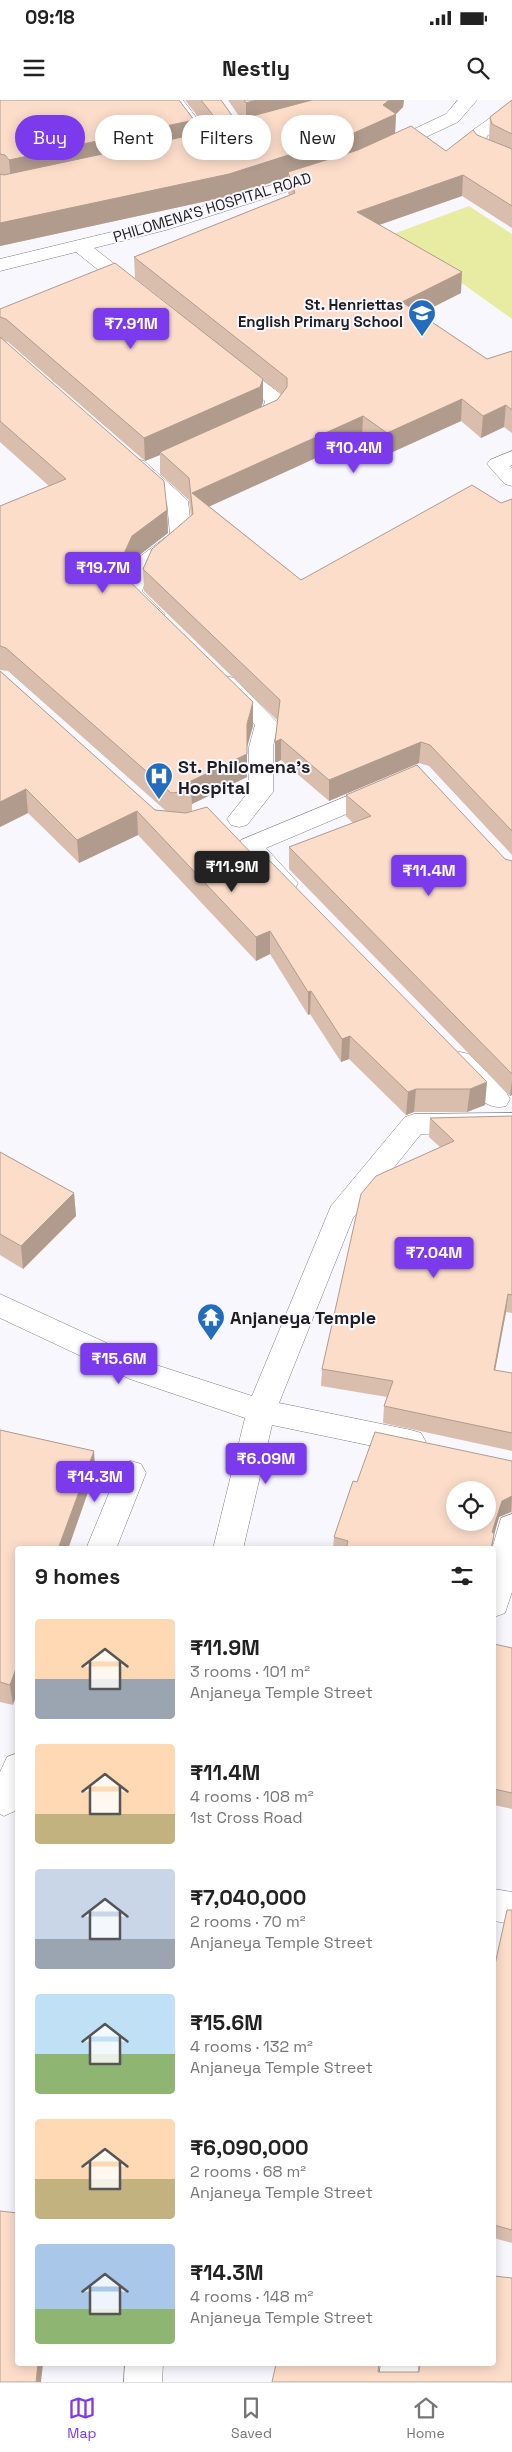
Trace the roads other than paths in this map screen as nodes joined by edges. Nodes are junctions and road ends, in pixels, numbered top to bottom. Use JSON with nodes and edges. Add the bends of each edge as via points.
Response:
{"nodes":[{"id":1,"x":174,"y":100,"type":"edge"},
{"id":2,"x":468,"y":100,"type":"edge"},
{"id":3,"x":512,"y":111,"type":"edge"},
{"id":4,"x":172,"y":154,"type":"edge"},
{"id":5,"x":368,"y":157,"type":"edge"},
{"id":6,"x":512,"y":164,"type":"edge"},
{"id":7,"x":342,"y":168,"type":"edge"},
{"id":8,"x":79,"y":245,"type":"junction"},
{"id":9,"x":0,"y":264,"type":"edge"},
{"id":10,"x":149,"y":300,"type":"edge"},
{"id":11,"x":220,"y":356,"type":"edge"},
{"id":12,"x":233,"y":432,"type":"edge"},
{"id":13,"x":122,"y":452,"type":"edge"},
{"id":14,"x":512,"y":457,"type":"edge"},
{"id":15,"x":512,"y":480,"type":"edge"},
{"id":16,"x":167,"y":626,"type":"edge"},
{"id":17,"x":210,"y":668,"type":"edge"},
{"id":18,"x":402,"y":781,"type":"edge"},
{"id":19,"x":215,"y":818,"type":"edge"},
{"id":20,"x":239,"y":819,"type":"junction"},
{"id":21,"x":265,"y":840,"type":"junction"},
{"id":22,"x":305,"y":902,"type":"edge"},
{"id":23,"x":442,"y":1043,"type":"edge"},
{"id":24,"x":504,"y":1097,"type":"edge"},
{"id":25,"x":512,"y":1123,"type":"edge"},
{"id":26,"x":414,"y":1124,"type":"junction"},
{"id":27,"x":0,"y":1305,"type":"edge"},
{"id":28,"x":261,"y":1411,"type":"junction"},
{"id":29,"x":435,"y":1448,"type":"edge"},
{"id":30,"x":130,"y":1473,"type":"dead end"},
{"id":31,"x":512,"y":1527,"type":"edge"},
{"id":32,"x":102,"y":1546,"type":"edge"},
{"id":33,"x":229,"y":1546,"type":"edge"},
{"id":34,"x":496,"y":1595,"type":"edge"},
{"id":35,"x":15,"y":1777,"type":"edge"},
{"id":36,"x":7,"y":1802,"type":"edge"},
{"id":37,"x":496,"y":1905,"type":"edge"},
{"id":38,"x":512,"y":1908,"type":"edge"},
{"id":39,"x":144,"y":2366,"type":"edge"},
{"id":40,"x":400,"y":2366,"type":"edge"},
{"id":41,"x":144,"y":2382,"type":"edge"},
{"id":42,"x":397,"y":2382,"type":"edge"}],
"edges":[{"from":1,"to":4,"type":"street","via":[[209,146]]},
{"from":2,"to":5,"type":"street","via":[[452,118]]},
{"from":3,"to":6,"type":"street","via":[[479,134],[477,142],[482,150]]},
{"from":7,"to":8,"type":"street","name":"PHILOMENA'S HOSPITAL ROAD","via":[[159,226]]},
{"from":8,"to":9,"type":"street","name":"PHILOMENA'S HOSPITAL ROAD"},
{"from":8,"to":10,"type":"street"},
{"from":11,"to":12,"type":"street","via":[[275,399],[276,407],[269,416]]},
{"from":13,"to":16,"type":"street","via":[[153,467],[177,501],[181,536],[142,566],[131,592]]},
{"from":14,"to":15,"type":"street","via":[[497,464]]},
{"from":17,"to":20,"type":"street","via":[[267,723],[262,747],[261,792]]},
{"from":18,"to":21,"type":"street"},
{"from":19,"to":20,"type":"street"},
{"from":20,"to":21,"type":"street"},
{"from":21,"to":22,"type":"street","via":[[250,846]]},
{"from":23,"to":24,"type":"street"},
{"from":24,"to":26,"type":"street"},
{"from":25,"to":26,"type":"street"},
{"from":26,"to":28,"type":"street","via":[[341,1213]]},
{"from":27,"to":28,"type":"street","via":[[140,1371]]},
{"from":28,"to":29,"type":"street"},
{"from":28,"to":33,"type":"street"},
{"from":30,"to":32,"type":"street"},
{"from":31,"to":34,"type":"street"},
{"from":35,"to":36,"type":"street"},
{"from":37,"to":38,"type":"street"},
{"from":39,"to":41,"type":"street"},
{"from":40,"to":42,"type":"street"}]}
